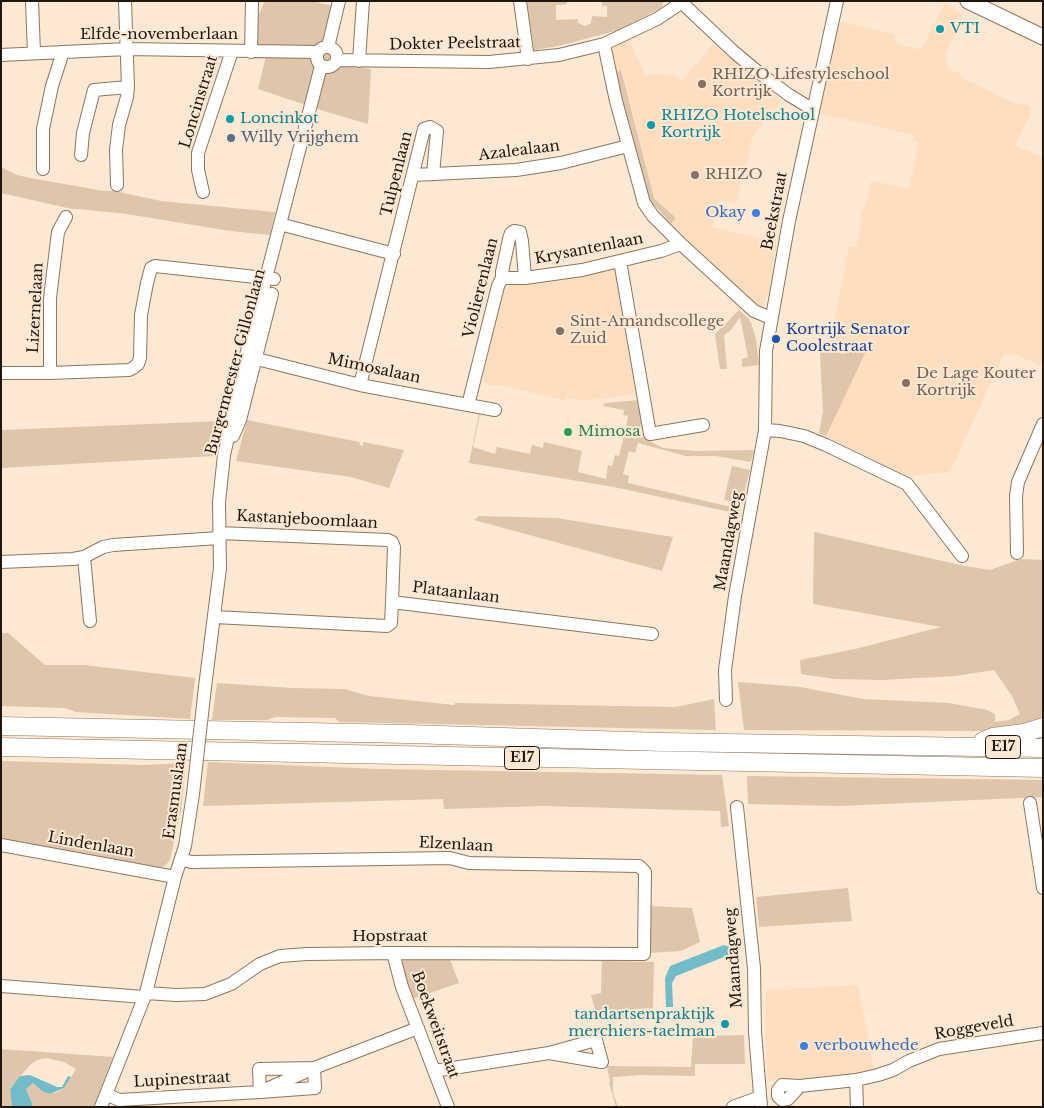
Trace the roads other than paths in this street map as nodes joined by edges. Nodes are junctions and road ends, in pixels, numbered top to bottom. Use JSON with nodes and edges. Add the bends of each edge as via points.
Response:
{"nodes":[{"id":1,"x":32,"y":1,"type":"edge"},
{"id":2,"x":125,"y":1,"type":"edge"},
{"id":3,"x":340,"y":1,"type":"edge"},
{"id":4,"x":363,"y":1,"type":"edge"},
{"id":5,"x":520,"y":1,"type":"edge"},
{"id":6,"x":837,"y":1,"type":"edge"},
{"id":7,"x":968,"y":1,"type":"edge"},
{"id":8,"x":254,"y":2,"type":"edge"},
{"id":9,"x":681,"y":2,"type":"edge"},
{"id":10,"x":1043,"y":37,"type":"edge"},
{"id":11,"x":604,"y":44,"type":"junction"},
{"id":12,"x":126,"y":49,"type":"junction"},
{"id":13,"x":323,"y":50,"type":"junction"},
{"id":14,"x":232,"y":51,"type":"junction"},
{"id":15,"x":60,"y":52,"type":"junction"},
{"id":16,"x":251,"y":52,"type":"junction"},
{"id":17,"x":34,"y":54,"type":"junction"},
{"id":18,"x":2,"y":59,"type":"edge"},
{"id":19,"x":528,"y":59,"type":"junction"},
{"id":20,"x":359,"y":61,"type":"junction"},
{"id":21,"x":329,"y":65,"type":"junction"},
{"id":22,"x":128,"y":87,"type":"junction"},
{"id":23,"x":813,"y":108,"type":"junction"},
{"id":24,"x":628,"y":146,"type":"junction"},
{"id":25,"x":81,"y":155,"type":"dead end"},
{"id":26,"x":43,"y":169,"type":"dead end"},
{"id":27,"x":433,"y":174,"type":"junction"},
{"id":28,"x":413,"y":175,"type":"junction"},
{"id":29,"x":117,"y":184,"type":"dead end"},
{"id":30,"x":203,"y":192,"type":"dead end"},
{"id":31,"x":66,"y":217,"type":"dead end"},
{"id":32,"x":287,"y":226,"type":"junction"},
{"id":33,"x":681,"y":244,"type":"junction"},
{"id":34,"x":394,"y":254,"type":"junction"},
{"id":35,"x":620,"y":261,"type":"junction"},
{"id":36,"x":502,"y":278,"type":"junction"},
{"id":37,"x":525,"y":278,"type":"junction"},
{"id":38,"x":272,"y":279,"type":"junction"},
{"id":39,"x":771,"y":318,"type":"junction"},
{"id":40,"x":251,"y":357,"type":"junction"},
{"id":41,"x":1,"y":373,"type":"edge"},
{"id":42,"x":50,"y":373,"type":"junction"},
{"id":43,"x":360,"y":385,"type":"junction"},
{"id":44,"x":468,"y":405,"type":"junction"},
{"id":45,"x":495,"y":410,"type":"dead end"},
{"id":46,"x":1043,"y":424,"type":"edge"},
{"id":47,"x":702,"y":426,"type":"dead end"},
{"id":48,"x":765,"y":430,"type":"junction"},
{"id":49,"x":762,"y":447,"type":"joint"},
{"id":50,"x":1038,"y":449,"type":"edge"},
{"id":51,"x":224,"y":467,"type":"joint"},
{"id":52,"x":219,"y":535,"type":"junction"},
{"id":53,"x":1017,"y":553,"type":"dead end"},
{"id":54,"x":962,"y":556,"type":"dead end"},
{"id":55,"x":84,"y":557,"type":"junction"},
{"id":56,"x":1,"y":562,"type":"edge"},
{"id":57,"x":392,"y":602,"type":"junction"},
{"id":58,"x":214,"y":617,"type":"junction"},
{"id":59,"x":90,"y":621,"type":"dead end"},
{"id":60,"x":652,"y":634,"type":"dead end"},
{"id":61,"x":726,"y":700,"type":"dead end"},
{"id":62,"x":1,"y":726,"type":"edge"},
{"id":63,"x":1043,"y":727,"type":"edge"},
{"id":64,"x":1,"y":747,"type":"edge"},
{"id":65,"x":964,"y":747,"type":"junction"},
{"id":66,"x":1043,"y":748,"type":"edge"},
{"id":67,"x":1043,"y":768,"type":"edge"},
{"id":68,"x":1030,"y":803,"type":"dead end"},
{"id":69,"x":737,"y":807,"type":"dead end"},
{"id":70,"x":1,"y":845,"type":"edge"},
{"id":71,"x":1040,"y":848,"type":"edge"},
{"id":72,"x":181,"y":859,"type":"junction"},
{"id":73,"x":175,"y":877,"type":"junction"},
{"id":74,"x":1043,"y":888,"type":"edge"},
{"id":75,"x":393,"y":953,"type":"junction"},
{"id":76,"x":644,"y":954,"type":"joint"},
{"id":77,"x":1,"y":986,"type":"edge"},
{"id":78,"x":145,"y":995,"type":"junction"},
{"id":79,"x":418,"y":1028,"type":"junction"},
{"id":80,"x":1043,"y":1033,"type":"edge"},
{"id":81,"x":549,"y":1053,"type":"dead end"},
{"id":82,"x":314,"y":1068,"type":"junction"},
{"id":83,"x":434,"y":1071,"type":"junction"},
{"id":84,"x":856,"y":1080,"type":"junction"},
{"id":85,"x":800,"y":1086,"type":"dead end"},
{"id":86,"x":260,"y":1092,"type":"junction"},
{"id":87,"x":106,"y":1094,"type":"junction"},
{"id":88,"x":761,"y":1102,"type":"edge"},
{"id":89,"x":101,"y":1107,"type":"edge"},
{"id":90,"x":448,"y":1107,"type":"edge"},
{"id":91,"x":733,"y":1107,"type":"edge"},
{"id":92,"x":857,"y":1107,"type":"edge"}],
"edges":[{"from":1,"to":17,"type":"street"},
{"from":2,"to":12,"type":"street"},
{"from":3,"to":13,"type":"street","name":"Burgemeester Gillonlaan"},
{"from":4,"to":20,"type":"street"},
{"from":5,"to":19,"type":"street"},
{"from":6,"to":23,"type":"street","name":"Beekstraat"},
{"from":7,"to":10,"type":"main road"},
{"from":8,"to":16,"type":"street"},
{"from":9,"to":11,"type":"street","name":"Dokter Peelstraat","via":[[657,19]]},
{"from":9,"to":23,"type":"street","via":[[758,72]]},
{"from":11,"to":19,"type":"street","name":"Dokter Peelstraat"},
{"from":11,"to":24,"type":"street"},
{"from":12,"to":14,"type":"street","name":"Elfde-novemberlaan"},
{"from":12,"to":15,"type":"street","name":"Elfde-novemberlaan"},
{"from":12,"to":22,"type":"street"},
{"from":13,"to":16,"type":"street","name":"Elfde-novemberlaan"},
{"from":13,"to":21,"type":"street","name":"Burgemeester Gillonlaan","via":[[317,60]]},
{"from":13,"to":21,"type":"street","via":[[336,52]]},
{"from":14,"to":16,"type":"street","name":"Elfde-novemberlaan"},
{"from":14,"to":30,"type":"street","name":"Loncinstraat","via":[[198,154]]},
{"from":15,"to":17,"type":"street","name":"Elfde-novemberlaan"},
{"from":15,"to":26,"type":"street","via":[[43,129]]},
{"from":17,"to":18,"type":"street","name":"Elfde-novemberlaan"},
{"from":19,"to":20,"type":"street","name":"Dokter Peelstraat","via":[[489,62]]},
{"from":20,"to":21,"type":"street","name":"Dokter Peelstraat"},
{"from":21,"to":32,"type":"street","name":"Burgemeester Gillonlaan"},
{"from":21,"to":38,"type":"street","name":"Burgemeester Gillonlaan"},
{"from":22,"to":25,"type":"street","via":[[94,90]]},
{"from":22,"to":29,"type":"street","via":[[116,150]]},
{"from":23,"to":39,"type":"street","name":"Beekstraat"},
{"from":24,"to":27,"type":"street","name":"Azalealaan","via":[[516,170]]},
{"from":24,"to":33,"type":"street","via":[[644,204]]},
{"from":27,"to":28,"type":"street","name":"Azalealaan"},
{"from":27,"to":28,"type":"street","name":"Tulpenlaan","via":[[437,131],[430,127],[424,129]]},
{"from":28,"to":34,"type":"street","name":"Tulpenlaan"},
{"from":31,"to":42,"type":"street","name":"Lizernelaan","via":[[58,232],[50,298]]},
{"from":32,"to":34,"type":"street"},
{"from":32,"to":38,"type":"street","name":"Burgemeester Gillonlaan"},
{"from":33,"to":35,"type":"street","name":"Krysantenlaan"},
{"from":33,"to":39,"type":"street","via":[[754,312]]},
{"from":34,"to":43,"type":"street","name":"Tulpenlaan"},
{"from":35,"to":37,"type":"street","name":"Krysantenlaan"},
{"from":35,"to":47,"type":"street","via":[[650,434]]},
{"from":36,"to":37,"type":"street","name":"Krysantenlaan"},
{"from":36,"to":37,"type":"street","name":"Violierenlaan","via":[[509,239],[514,231],[520,232]]},
{"from":36,"to":44,"type":"street","name":"Violierenlaan"},
{"from":38,"to":40,"type":"street","name":"Burgemeester Gillonlaan"},
{"from":38,"to":42,"type":"street","via":[[155,266],[151,268],[146,291],[138,364],[128,370]]},
{"from":39,"to":48,"type":"street","name":"Beekstraat","via":[[765,356]]},
{"from":40,"to":43,"type":"street","name":"Mimosalaan"},
{"from":40,"to":51,"type":"street","name":"Burgemeester Gillonlaan","via":[[240,420]]},
{"from":41,"to":42,"type":"street"},
{"from":43,"to":44,"type":"street","name":"Mimosalaan"},
{"from":44,"to":45,"type":"street","name":"Mimosalaan"},
{"from":46,"to":50,"type":"street"},
{"from":48,"to":49,"type":"street","name":"Beekstraat"},
{"from":48,"to":54,"type":"street","via":[[804,436],[826,444],[907,484]]},
{"from":49,"to":61,"type":"street","name":"Maandagweg","via":[[734,606],[725,670]]},
{"from":50,"to":53,"type":"street","via":[[1018,482]]},
{"from":51,"to":52,"type":"street","name":"Erasmuslaan"},
{"from":52,"to":55,"type":"street","name":"Kastanjeboomlaan","via":[[113,545]]},
{"from":52,"to":57,"type":"street","name":"Kastanjeboomlaan","via":[[388,540],[394,547]]},
{"from":52,"to":58,"type":"street","name":"Erasmuslaan","via":[[220,568]]},
{"from":55,"to":56,"type":"street","name":"Kastanjeboomlaan"},
{"from":55,"to":59,"type":"street"},
{"from":57,"to":58,"type":"street","name":"Plataanlaan","via":[[387,626]]},
{"from":57,"to":60,"type":"street","name":"Plataanlaan"},
{"from":58,"to":72,"type":"street","name":"Erasmuslaan","bridge":true,"via":[[189,824]]},
{"from":62,"to":65,"type":"highway","number":"E17"},
{"from":63,"to":65,"type":"highway","via":[[992,737]]},
{"from":64,"to":67,"type":"highway","number":"E17"},
{"from":65,"to":66,"type":"highway","number":"E17"},
{"from":68,"to":71,"type":"street"},
{"from":69,"to":88,"type":"street","name":"Maandagweg","via":[[754,968]]},
{"from":70,"to":73,"type":"street","name":"Lindenlaan"},
{"from":71,"to":74,"type":"street"},
{"from":72,"to":73,"type":"street","name":"Erasmuslaan"},
{"from":72,"to":76,"type":"street","name":"Elzenlaan","via":[[191,862],[450,858],[469,863],[639,866],[645,872]]},
{"from":73,"to":78,"type":"street","name":"Erasmuslaan"},
{"from":75,"to":76,"type":"street","name":"Hopstraat"},
{"from":75,"to":78,"type":"street","name":"Hopstraat","via":[[280,956],[260,964],[231,984],[205,994]]},
{"from":75,"to":79,"type":"street","name":"Boekweitstraat"},
{"from":77,"to":78,"type":"street","name":"Hopstraat"},
{"from":78,"to":87,"type":"street","name":"Erasmuslaan"},
{"from":79,"to":82,"type":"street","name":"Lupinestraat"},
{"from":79,"to":83,"type":"street","name":"Boekweitstraat"},
{"from":80,"to":84,"type":"street","name":"Roggeveld","via":[[938,1049],[878,1076]]},
{"from":81,"to":83,"type":"street"},
{"from":82,"to":86,"type":"street","name":"Lupinestraat"},
{"from":82,"to":86,"type":"street","name":"Lupinestraat","via":[[315,1088]]},
{"from":82,"to":86,"type":"street","name":"Lupinestraat","via":[[259,1069]]},
{"from":83,"to":90,"type":"street","name":"Boekweitstraat"},
{"from":84,"to":85,"type":"street","name":"Roggeveld"},
{"from":84,"to":92,"type":"street"},
{"from":86,"to":87,"type":"street","name":"Lupinestraat","via":[[120,1100]]},
{"from":87,"to":89,"type":"street","name":"Erasmuslaan"},
{"from":88,"to":91,"type":"street"}]}
